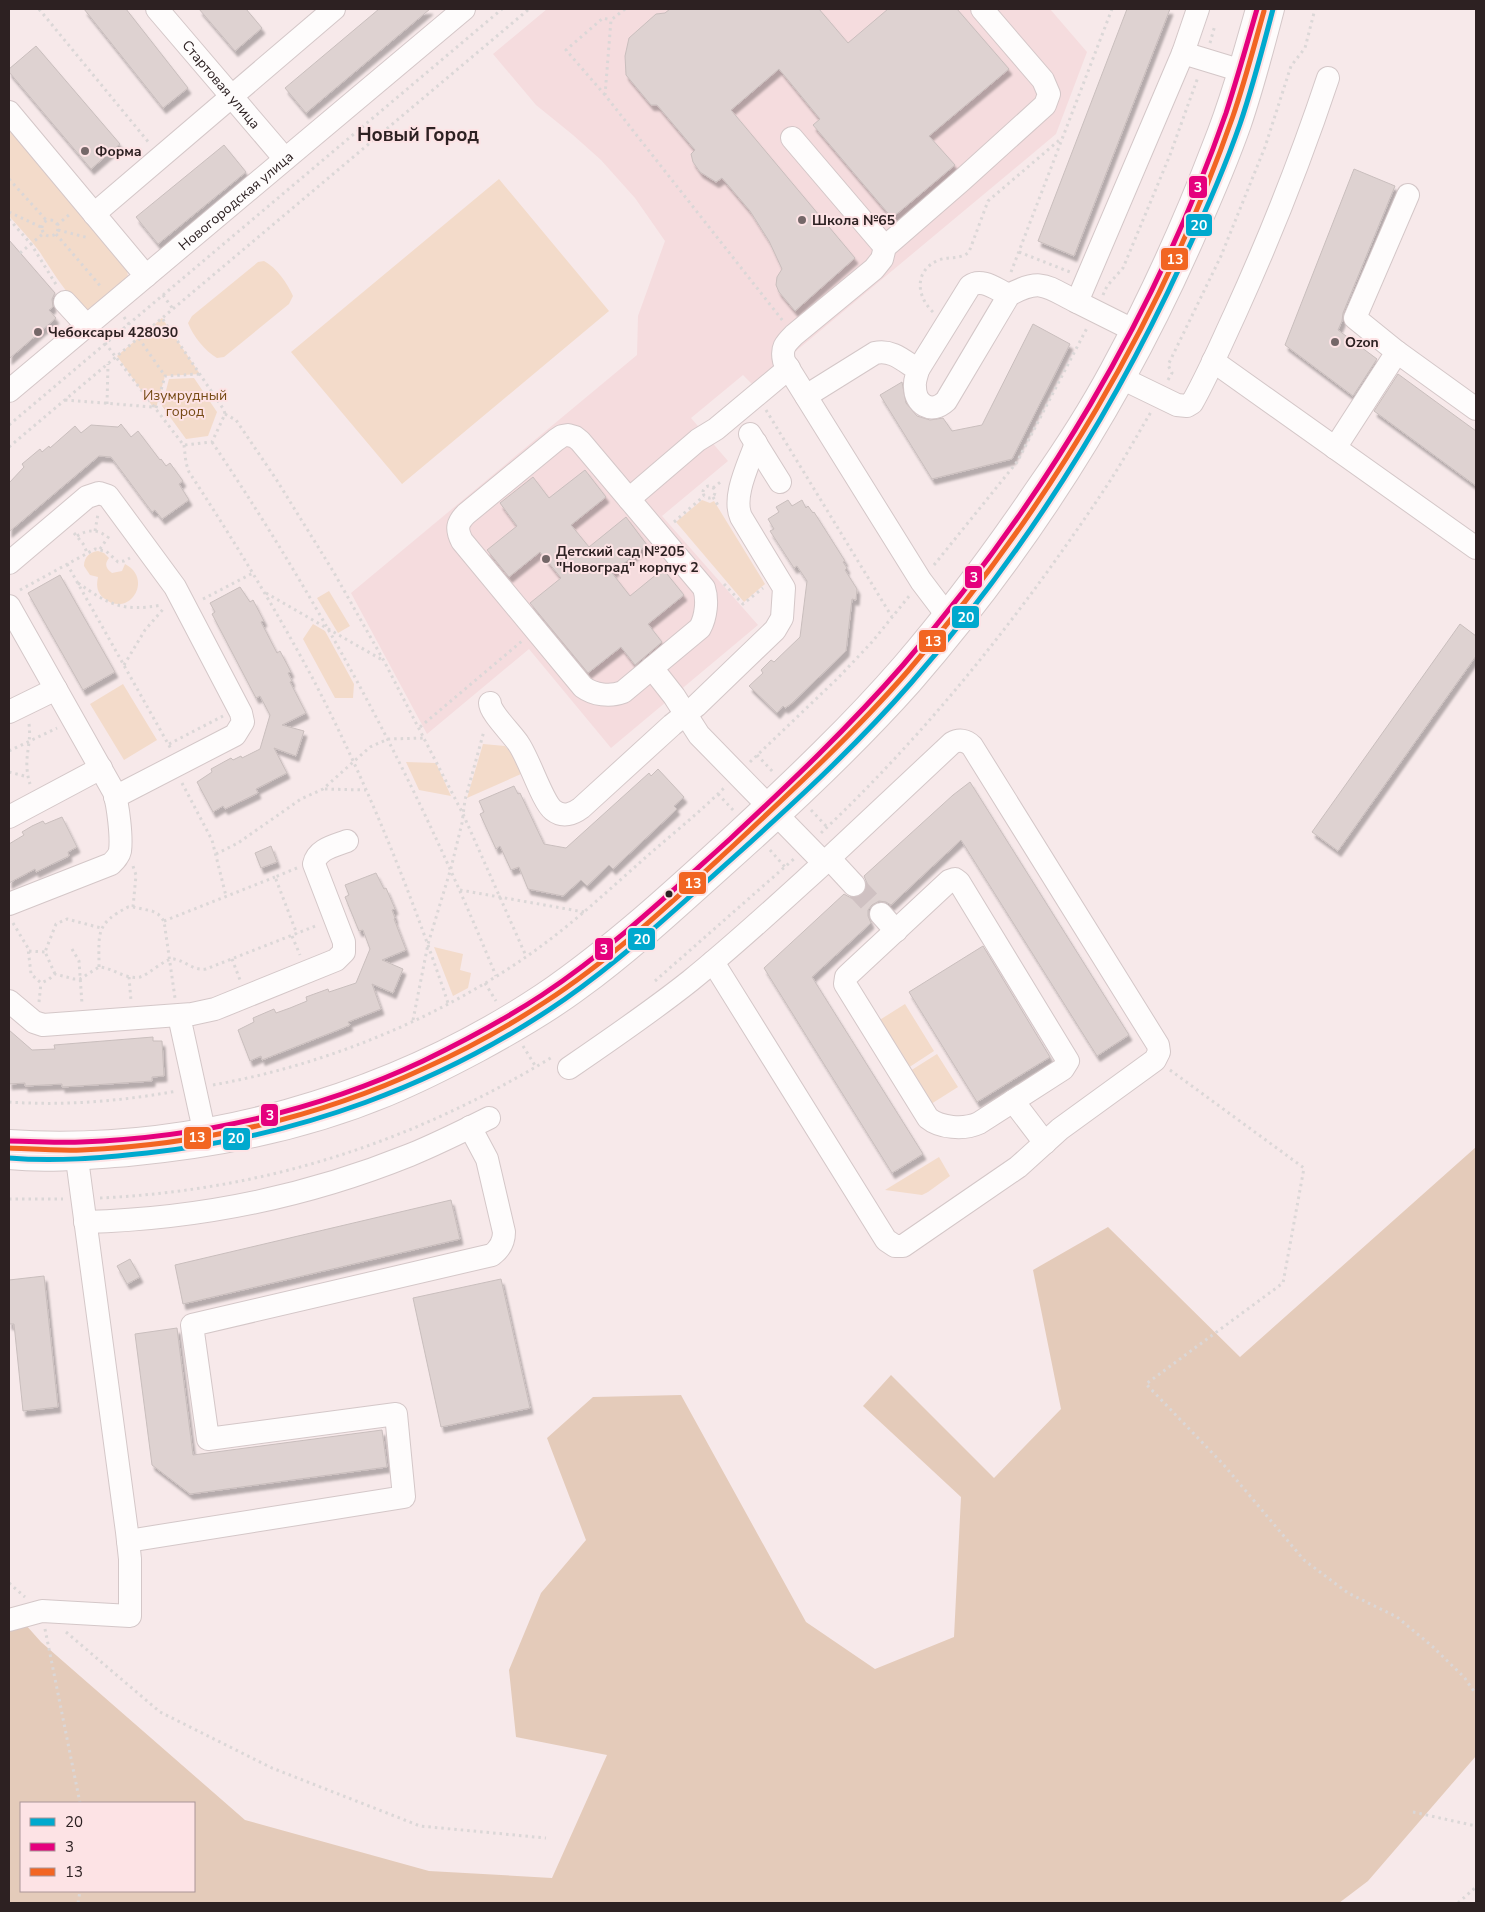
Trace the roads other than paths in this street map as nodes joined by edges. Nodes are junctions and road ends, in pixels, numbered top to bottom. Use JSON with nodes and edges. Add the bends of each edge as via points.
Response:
{"nodes":[{"id":1,"x":157,"y":9,"type":"edge"},
{"id":2,"x":334,"y":9,"type":"edge"},
{"id":3,"x":464,"y":9,"type":"edge"},
{"id":4,"x":982,"y":9,"type":"edge"},
{"id":5,"x":1257,"y":9,"type":"edge"},
{"id":6,"x":1273,"y":9,"type":"edge"},
{"id":7,"x":1208,"y":13,"type":"edge"},
{"id":8,"x":1256,"y":43,"type":"junction"},
{"id":9,"x":1183,"y":53,"type":"junction"},
{"id":10,"x":1247,"y":73,"type":"junction"},
{"id":11,"x":1328,"y":78,"type":"dead end"},
{"id":12,"x":232,"y":97,"type":"junction"},
{"id":13,"x":9,"y":112,"type":"edge"},
{"id":14,"x":792,"y":138,"type":"dead end"},
{"id":15,"x":285,"y":160,"type":"junction"},
{"id":16,"x":1408,"y":194,"type":"dead end"},
{"id":17,"x":94,"y":214,"type":"junction"},
{"id":18,"x":885,"y":246,"type":"junction"},
{"id":19,"x":146,"y":276,"type":"junction"},
{"id":20,"x":1006,"y":294,"type":"junction"},
{"id":21,"x":65,"y":302,"type":"road end"},
{"id":22,"x":1077,"y":302,"type":"junction"},
{"id":23,"x":87,"y":326,"type":"junction"},
{"id":24,"x":1139,"y":333,"type":"junction"},
{"id":25,"x":1397,"y":352,"type":"junction"},
{"id":26,"x":1213,"y":361,"type":"junction"},
{"id":27,"x":789,"y":368,"type":"junction"},
{"id":28,"x":918,"y":370,"type":"junction"},
{"id":29,"x":1117,"y":376,"type":"junction"},
{"id":30,"x":9,"y":391,"type":"edge"},
{"id":31,"x":806,"y":396,"type":"junction"},
{"id":32,"x":1476,"y":409,"type":"edge"},
{"id":33,"x":1336,"y":448,"type":"junction"},
{"id":34,"x":780,"y":482,"type":"dead end"},
{"id":35,"x":629,"y":499,"type":"junction"},
{"id":36,"x":1476,"y":548,"type":"edge"},
{"id":37,"x":9,"y":563,"type":"edge"},
{"id":38,"x":13,"y":599,"type":"edge"},
{"id":39,"x":952,"y":620,"type":"junction"},
{"id":40,"x":652,"y":668,"type":"junction"},
{"id":41,"x":56,"y":689,"type":"junction"},
{"id":42,"x":490,"y":706,"type":"road end"},
{"id":43,"x":18,"y":707,"type":"edge"},
{"id":44,"x":685,"y":714,"type":"junction"},
{"id":45,"x":101,"y":768,"type":"junction"},
{"id":46,"x":115,"y":797,"type":"junction"},
{"id":47,"x":772,"y":811,"type":"junction"},
{"id":48,"x":9,"y":817,"type":"edge"},
{"id":49,"x":347,"y":841,"type":"dead end"},
{"id":50,"x":827,"y":861,"type":"junction"},
{"id":51,"x":854,"y":885,"type":"tunnel mouth"},
{"id":52,"x":9,"y":904,"type":"edge"},
{"id":53,"x":881,"y":914,"type":"tunnel mouth"},
{"id":54,"x":896,"y":931,"type":"junction"},
{"id":55,"x":713,"y":962,"type":"junction"},
{"id":56,"x":9,"y":1001,"type":"edge"},
{"id":57,"x":178,"y":1016,"type":"junction"},
{"id":58,"x":563,"y":1061,"type":"road end"},
{"id":59,"x":1013,"y":1101,"type":"junction"},
{"id":60,"x":205,"y":1137,"type":"junction"},
{"id":61,"x":9,"y":1141,"type":"edge"},
{"id":62,"x":1045,"y":1143,"type":"junction"},
{"id":63,"x":9,"y":1158,"type":"edge"},
{"id":64,"x":77,"y":1159,"type":"junction"},
{"id":65,"x":85,"y":1222,"type":"junction"},
{"id":66,"x":128,"y":1541,"type":"junction"},
{"id":67,"x":9,"y":1620,"type":"edge"}],
"edges":[{"from":1,"to":12,"type":"street","name":"Стартовая улица"},
{"from":2,"to":12,"type":"street"},
{"from":3,"to":15,"type":"street","name":"Новогородская улица"},
{"from":4,"to":18,"type":"street","via":[[1044,80],[1049,94],[1045,105]]},
{"from":5,"to":8,"type":"street"},
{"from":6,"to":8,"type":"street"},
{"from":7,"to":9,"type":"street"},
{"from":8,"to":10,"type":"street"},
{"from":9,"to":10,"type":"street"},
{"from":9,"to":22,"type":"street"},
{"from":10,"to":24,"type":"street","via":[[1177,234]]},
{"from":11,"to":26,"type":"street","via":[[1278,216]]},
{"from":12,"to":15,"type":"street","name":"Стартовая улица"},
{"from":12,"to":17,"type":"street"},
{"from":13,"to":17,"type":"street"},
{"from":14,"to":18,"type":"street"},
{"from":15,"to":19,"type":"street","name":"Новогородская улица"},
{"from":16,"to":25,"type":"street","via":[[1355,318]]},
{"from":17,"to":19,"type":"street"},
{"from":18,"to":27,"type":"street","via":[[882,259],[874,269],[785,344],[782,352]]},
{"from":19,"to":23,"type":"street","name":"Новогородская улица"},
{"from":20,"to":22,"type":"street","via":[[1040,284]]},
{"from":20,"to":28,"type":"street","via":[[981,282],[970,286]]},
{"from":20,"to":28,"type":"street","via":[[946,401],[939,407],[932,409],[917,396],[914,385]]},
{"from":21,"to":23,"type":"street"},
{"from":22,"to":24,"type":"street"},
{"from":23,"to":30,"type":"street","name":"Новогородская улица"},
{"from":24,"to":29,"type":"street"},
{"from":25,"to":32,"type":"street"},
{"from":25,"to":33,"type":"street"},
{"from":26,"to":29,"type":"street","via":[[1192,403],[1187,406],[1177,405]]},
{"from":26,"to":33,"type":"street"},
{"from":27,"to":31,"type":"street"},
{"from":27,"to":35,"type":"street"},
{"from":28,"to":31,"type":"street","via":[[892,353],[875,353]]},
{"from":29,"to":39,"type":"street","via":[[1030,499]]},
{"from":31,"to":39,"type":"street","via":[[921,581]]},
{"from":33,"to":36,"type":"street"},
{"from":34,"to":44,"type":"street","via":[[753,438],[737,506],[784,585],[782,618],[775,630]]},
{"from":35,"to":40,"type":"street","via":[[670,529],[706,594],[704,620],[700,628]]},
{"from":35,"to":40,"type":"street","via":[[580,440],[575,436],[562,436],[460,521],[457,528],[462,541],[583,687],[613,696]]},
{"from":37,"to":46,"type":"street","via":[[87,497],[99,493],[112,499],[173,583],[239,708],[243,722],[235,735]]},
{"from":38,"to":41,"type":"street"},
{"from":39,"to":47,"type":"street","via":[[900,669]]},
{"from":40,"to":44,"type":"street"},
{"from":41,"to":43,"type":"street"},
{"from":41,"to":45,"type":"street"},
{"from":42,"to":44,"type":"street","via":[[522,748],[548,804],[556,812],[569,814],[582,808]]},
{"from":44,"to":47,"type":"street","via":[[699,735]]},
{"from":45,"to":46,"type":"street"},
{"from":45,"to":48,"type":"street"},
{"from":46,"to":52,"type":"street","via":[[120,851],[116,860]]},
{"from":47,"to":50,"type":"street"},
{"from":47,"to":60,"type":"street","via":[[581,967],[506,1018],[421,1061],[337,1096]]},
{"from":49,"to":57,"type":"street","via":[[321,851],[314,862],[345,947],[341,956],[208,1011]]},
{"from":50,"to":51,"type":"street"},
{"from":50,"to":55,"type":"street"},
{"from":50,"to":62,"type":"street","via":[[952,744],[959,740],[971,745],[1158,1046],[1155,1060]]},
{"from":53,"to":54,"type":"street"},
{"from":54,"to":59,"type":"street","via":[[846,977],[845,984],[926,1114],[938,1124],[970,1126]]},
{"from":54,"to":59,"type":"street","via":[[951,880],[959,882],[1068,1061],[1064,1069]]},
{"from":55,"to":58,"type":"street","via":[[636,1022]]},
{"from":55,"to":62,"type":"street","via":[[890,1244],[903,1246],[1018,1167]]},
{"from":56,"to":57,"type":"street","via":[[40,1024]]},
{"from":57,"to":60,"type":"street"},
{"from":59,"to":62,"type":"street"},
{"from":60,"to":61,"type":"street"},
{"from":60,"to":64,"type":"street","via":[[168,1152]]},
{"from":63,"to":64,"type":"street"},
{"from":64,"to":65,"type":"street"},
{"from":65,"to":66,"type":"street"},
{"from":65,"to":66,"type":"street","via":[[159,1218],[287,1195],[411,1155],[479,1123],[504,1232],[502,1243],[492,1255],[192,1325],[208,1439],[396,1414],[404,1497]]},
{"from":66,"to":67,"type":"street","via":[[130,1616],[42,1611]]}]}
